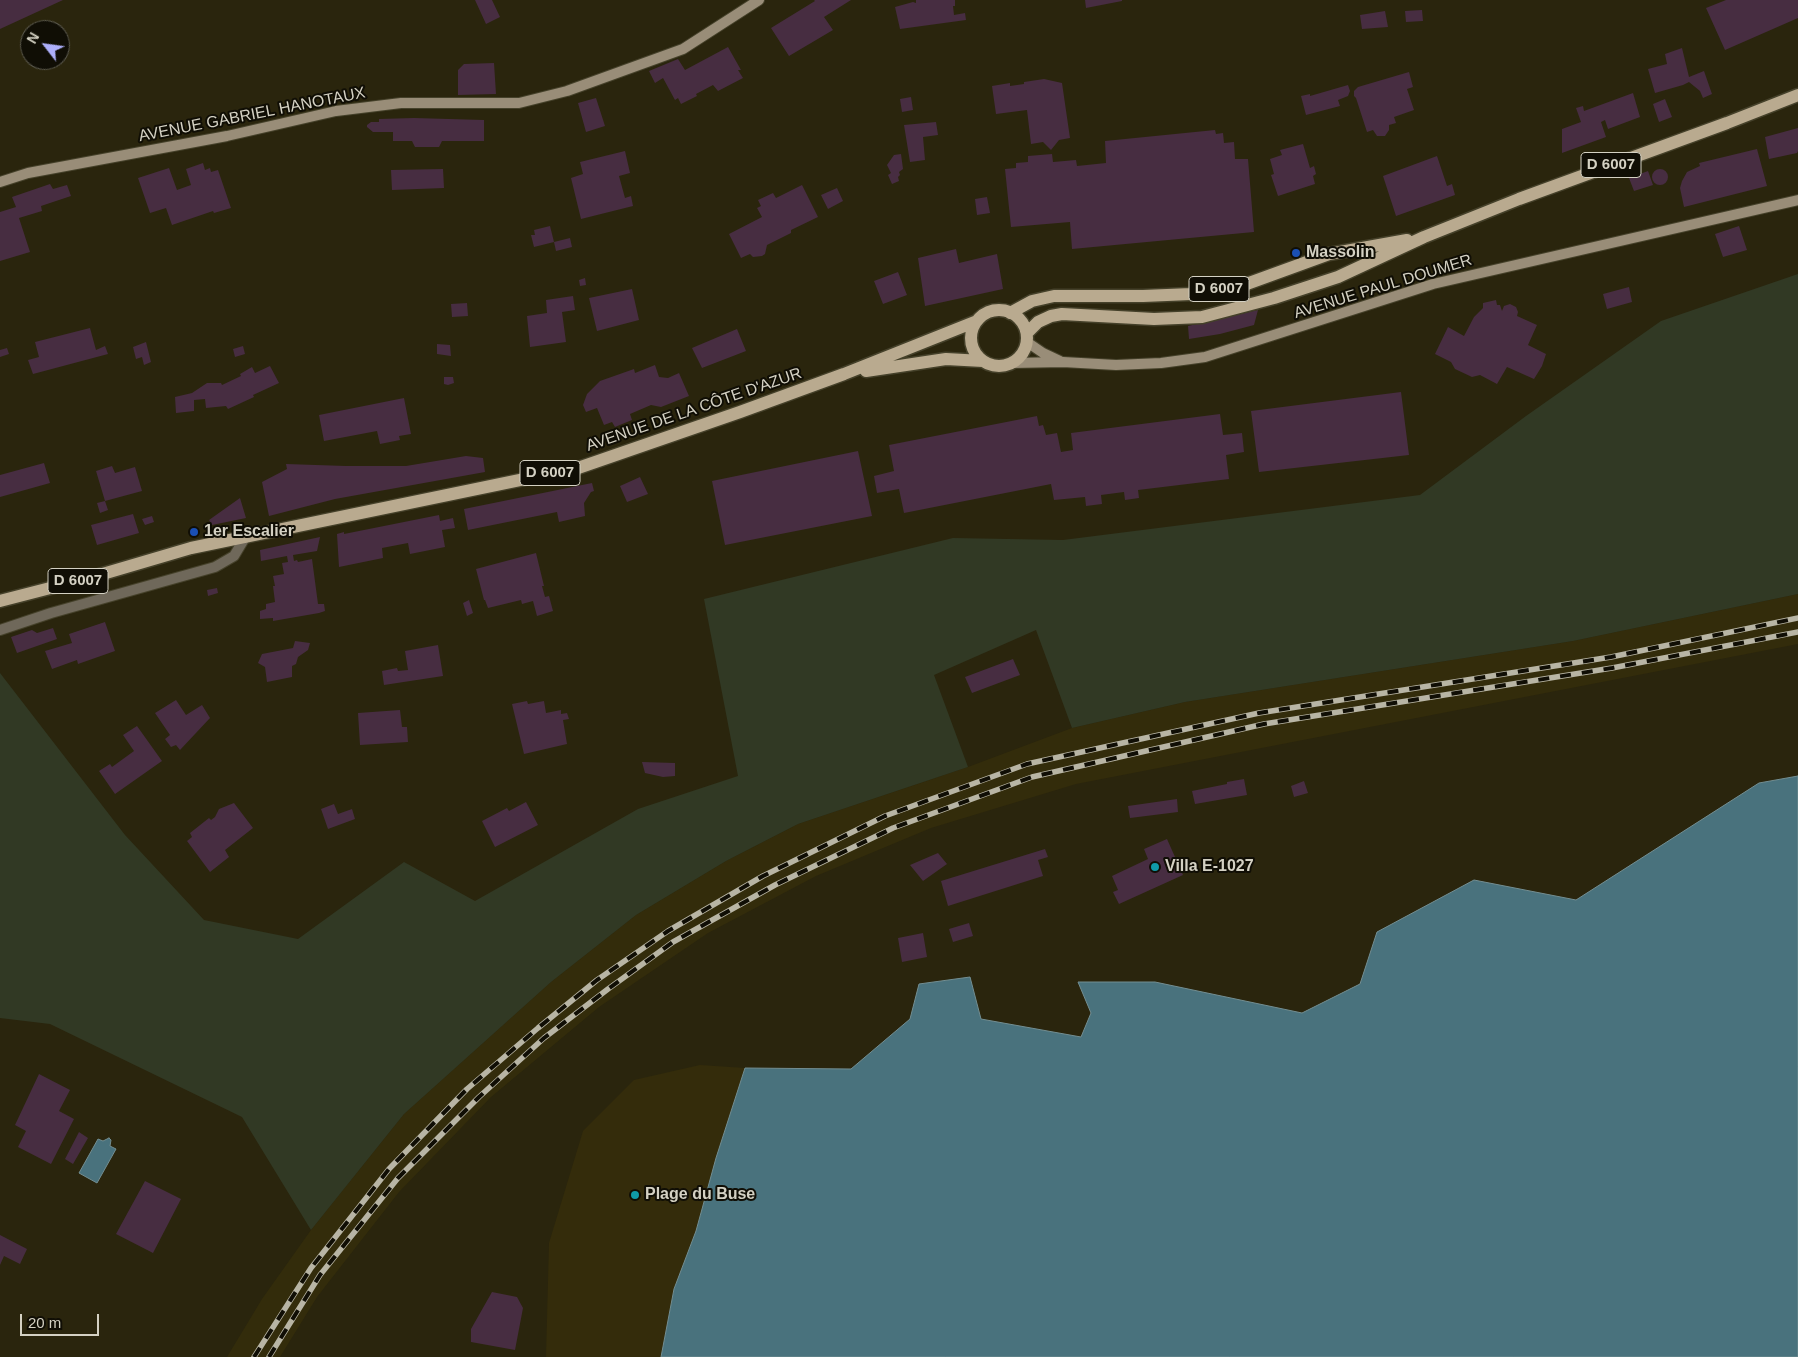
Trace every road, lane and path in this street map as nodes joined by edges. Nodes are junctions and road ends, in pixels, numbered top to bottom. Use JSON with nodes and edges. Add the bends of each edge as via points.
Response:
{"nodes":[{"id":1,"x":759,"y":0,"type":"edge"},
{"id":2,"x":1798,"y":95,"type":"edge"},
{"id":3,"x":0,"y":182,"type":"edge"},
{"id":4,"x":1798,"y":200,"type":"edge"},
{"id":5,"x":1424,"y":237,"type":"junction"},
{"id":6,"x":1010,"y":313,"type":"junction"},
{"id":7,"x":977,"y":321,"type":"junction"},
{"id":8,"x":1027,"y":337,"type":"junction"},
{"id":9,"x":982,"y":362,"type":"junction"},
{"id":10,"x":1063,"y":362,"type":"junction"},
{"id":11,"x":1012,"y":363,"type":"junction"},
{"id":12,"x":844,"y":374,"type":"junction"},
{"id":13,"x":246,"y":536,"type":"junction"},
{"id":14,"x":0,"y":601,"type":"edge"},
{"id":15,"x":0,"y":630,"type":"edge"}],
"edges":[{"from":1,"to":3,"type":"main road","name":"AVENUE GABRIEL HANOTAUX","via":[[683,49],[567,90],[519,103],[401,103],[336,111]]},
{"from":2,"to":5,"type":"main road","number":"D 6007"},
{"from":4,"to":10,"type":"main road","name":"AVENUE PAUL DOUMER","via":[[1432,284],[1205,357],[1116,365]]},
{"from":5,"to":6,"type":"main road","number":"D 6007","via":[[1329,254],[1241,286],[1191,294],[1054,296],[1032,301]]},
{"from":5,"to":8,"type":"main road","number":"D 6007","via":[[1338,277],[1202,317],[1154,319],[1062,314],[1038,322]]},
{"from":6,"to":7,"type":"main road","via":[[992,311]]},
{"from":6,"to":8,"type":"main road","via":[[1024,324]]},
{"from":7,"to":9,"type":"main road","via":[[972,329],[972,347]]},
{"from":7,"to":12,"type":"main road","name":"AVENUE DE LA CÔTE D'AZUR","number":"D 6007"},
{"from":8,"to":10,"type":"main road","name":"AVENUE PAUL DOUMER","via":[[1043,352]]},
{"from":8,"to":11,"type":"main road","via":[[1024,350]]},
{"from":9,"to":11,"type":"main road","via":[[997,367]]},
{"from":9,"to":12,"type":"main road","name":"AVENUE DE LA CÔTE D'AZUR","number":"D 6007","via":[[946,359]]},
{"from":10,"to":11,"type":"main road","name":"AVENUE PAUL DOUMER"},
{"from":12,"to":13,"type":"main road","name":"AVENUE DE LA CÔTE D'AZUR","number":"D 6007","via":[[578,468]]},
{"from":13,"to":14,"type":"main road","name":"AVENUE DE LA CÔTE D'AZUR","number":"D 6007"},
{"from":13,"to":15,"type":"street","via":[[234,556],[215,567]]}]}
